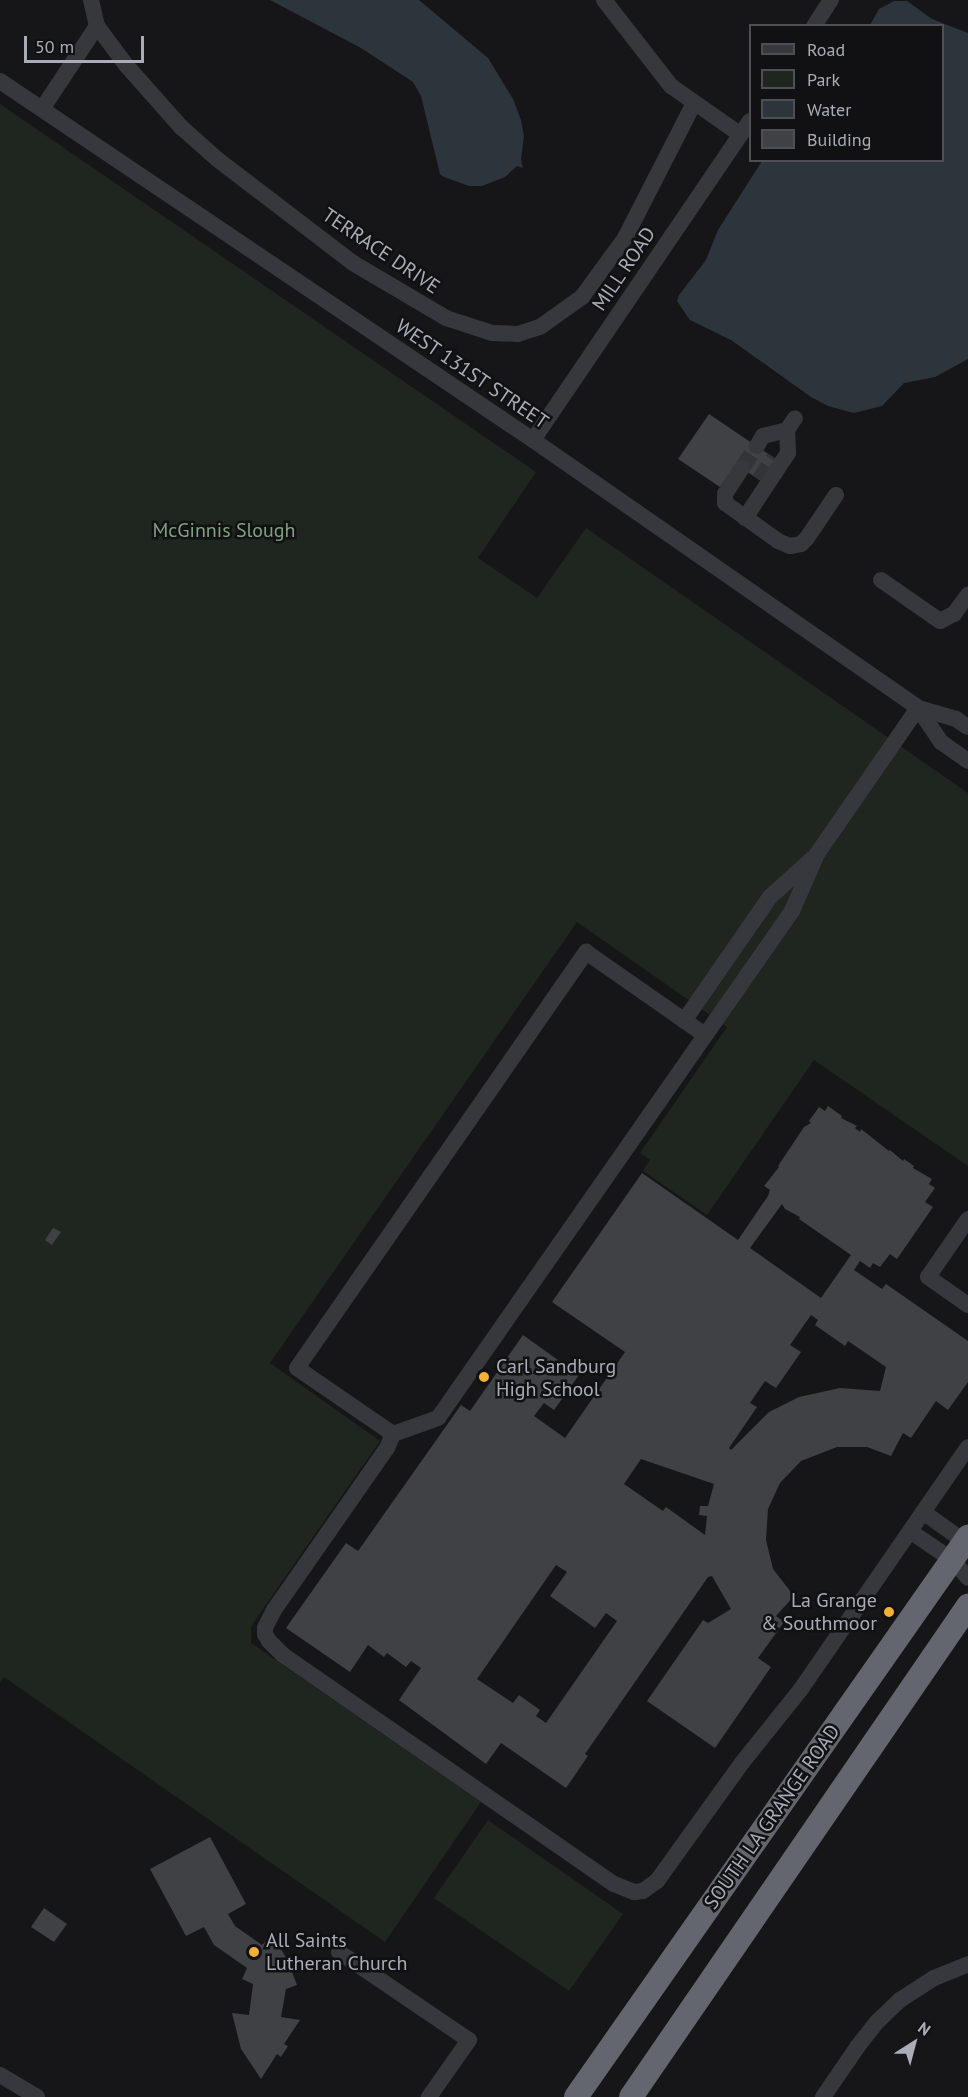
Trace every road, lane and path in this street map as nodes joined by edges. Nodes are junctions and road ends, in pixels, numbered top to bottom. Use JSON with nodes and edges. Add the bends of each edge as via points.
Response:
{"nodes":[{"id":1,"x":91,"y":0,"type":"edge"},
{"id":2,"x":604,"y":0,"type":"edge"},
{"id":3,"x":831,"y":0,"type":"edge"},
{"id":4,"x":815,"y":24,"type":"edge"},
{"id":5,"x":97,"y":26,"type":"junction"},
{"id":6,"x":0,"y":81,"type":"edge"},
{"id":7,"x":694,"y":102,"type":"junction"},
{"id":8,"x":42,"y":110,"type":"junction"},
{"id":9,"x":749,"y":123,"type":"edge"},
{"id":10,"x":741,"y":135,"type":"junction"},
{"id":11,"x":533,"y":440,"type":"junction"},
{"id":12,"x":765,"y":452,"type":"tunnel mouth"},
{"id":13,"x":751,"y":474,"type":"tunnel mouth"},
{"id":14,"x":836,"y":495,"type":"dead end"},
{"id":15,"x":737,"y":513,"type":"junction"},
{"id":16,"x":880,"y":580,"type":"dead end"},
{"id":17,"x":968,"y":595,"type":"edge"},
{"id":18,"x":918,"y":708,"type":"junction"},
{"id":19,"x":968,"y":727,"type":"edge"},
{"id":20,"x":968,"y":761,"type":"edge"},
{"id":21,"x":817,"y":854,"type":"junction"},
{"id":22,"x":684,"y":1021,"type":"junction"},
{"id":23,"x":705,"y":1035,"type":"junction"},
{"id":24,"x":968,"y":1219,"type":"edge"},
{"id":25,"x":968,"y":1305,"type":"edge"},
{"id":26,"x":393,"y":1434,"type":"junction"},
{"id":27,"x":968,"y":1447,"type":"edge"},
{"id":28,"x":923,"y":1512,"type":"junction"},
{"id":29,"x":910,"y":1531,"type":"junction"},
{"id":30,"x":963,"y":1545,"type":"edge"},
{"id":31,"x":968,"y":1578,"type":"edge"},
{"id":32,"x":968,"y":1606,"type":"edge"},
{"id":33,"x":339,"y":1952,"type":"dead end"},
{"id":34,"x":968,"y":1964,"type":"edge"},
{"id":35,"x":0,"y":2075,"type":"edge"},
{"id":36,"x":37,"y":2097,"type":"edge"},
{"id":37,"x":429,"y":2097,"type":"edge"},
{"id":38,"x":576,"y":2097,"type":"edge"},
{"id":39,"x":631,"y":2097,"type":"edge"},
{"id":40,"x":823,"y":2097,"type":"edge"}],
"edges":[{"from":1,"to":5,"type":"street"},
{"from":2,"to":7,"type":"street","via":[[671,86]]},
{"from":3,"to":4,"type":"street"},
{"from":5,"to":7,"type":"street","name":"TERRACE DRIVE","via":[[152,96],[217,159],[353,263],[446,318],[492,333],[518,334],[540,327],[582,297],[625,238]]},
{"from":5,"to":8,"type":"street"},
{"from":6,"to":8,"type":"street","name":"WEST 131ST STREET"},
{"from":7,"to":10,"type":"street"},
{"from":8,"to":11,"type":"street","name":"WEST 131ST STREET"},
{"from":9,"to":10,"type":"street","name":"MILL ROAD"},
{"from":10,"to":11,"type":"street","name":"MILL ROAD"},
{"from":11,"to":18,"type":"street","name":"WEST 131ST STREET"},
{"from":12,"to":15,"type":"street","via":[[787,430],[788,453]]},
{"from":13,"to":15,"type":"street"},
{"from":14,"to":15,"type":"street","via":[[807,538],[795,546],[778,541]]},
{"from":16,"to":17,"type":"street","via":[[940,621],[954,614]]},
{"from":18,"to":19,"type":"street","name":"WEST 131ST STREET","via":[[956,719]]},
{"from":18,"to":20,"type":"street","name":"WEST 131ST STREET","via":[[940,742]]},
{"from":18,"to":21,"type":"street"},
{"from":21,"to":22,"type":"street","via":[[770,897]]},
{"from":21,"to":23,"type":"street","via":[[792,911]]},
{"from":22,"to":23,"type":"street"},
{"from":22,"to":26,"type":"street","via":[[586,952],[297,1368]]},
{"from":23,"to":26,"type":"street","via":[[438,1418]]},
{"from":24,"to":25,"type":"street","via":[[928,1277]]},
{"from":26,"to":29,"type":"street","via":[[268,1619],[268,1641],[614,1884],[634,1892],[650,1888],[657,1881],[801,1689]]},
{"from":27,"to":28,"type":"street"},
{"from":28,"to":29,"type":"street"},
{"from":28,"to":30,"type":"street"},
{"from":29,"to":30,"type":"street"},
{"from":30,"to":31,"type":"street"},
{"from":30,"to":38,"type":"highway","name":"SOUTH LA GRANGE ROAD"},
{"from":32,"to":39,"type":"highway","name":"SOUTH LA GRANGE ROAD"},
{"from":33,"to":37,"type":"street","via":[[469,2040]]},
{"from":34,"to":40,"type":"street","via":[[934,1978],[900,2000],[864,2038]]},
{"from":35,"to":36,"type":"street"}]}
